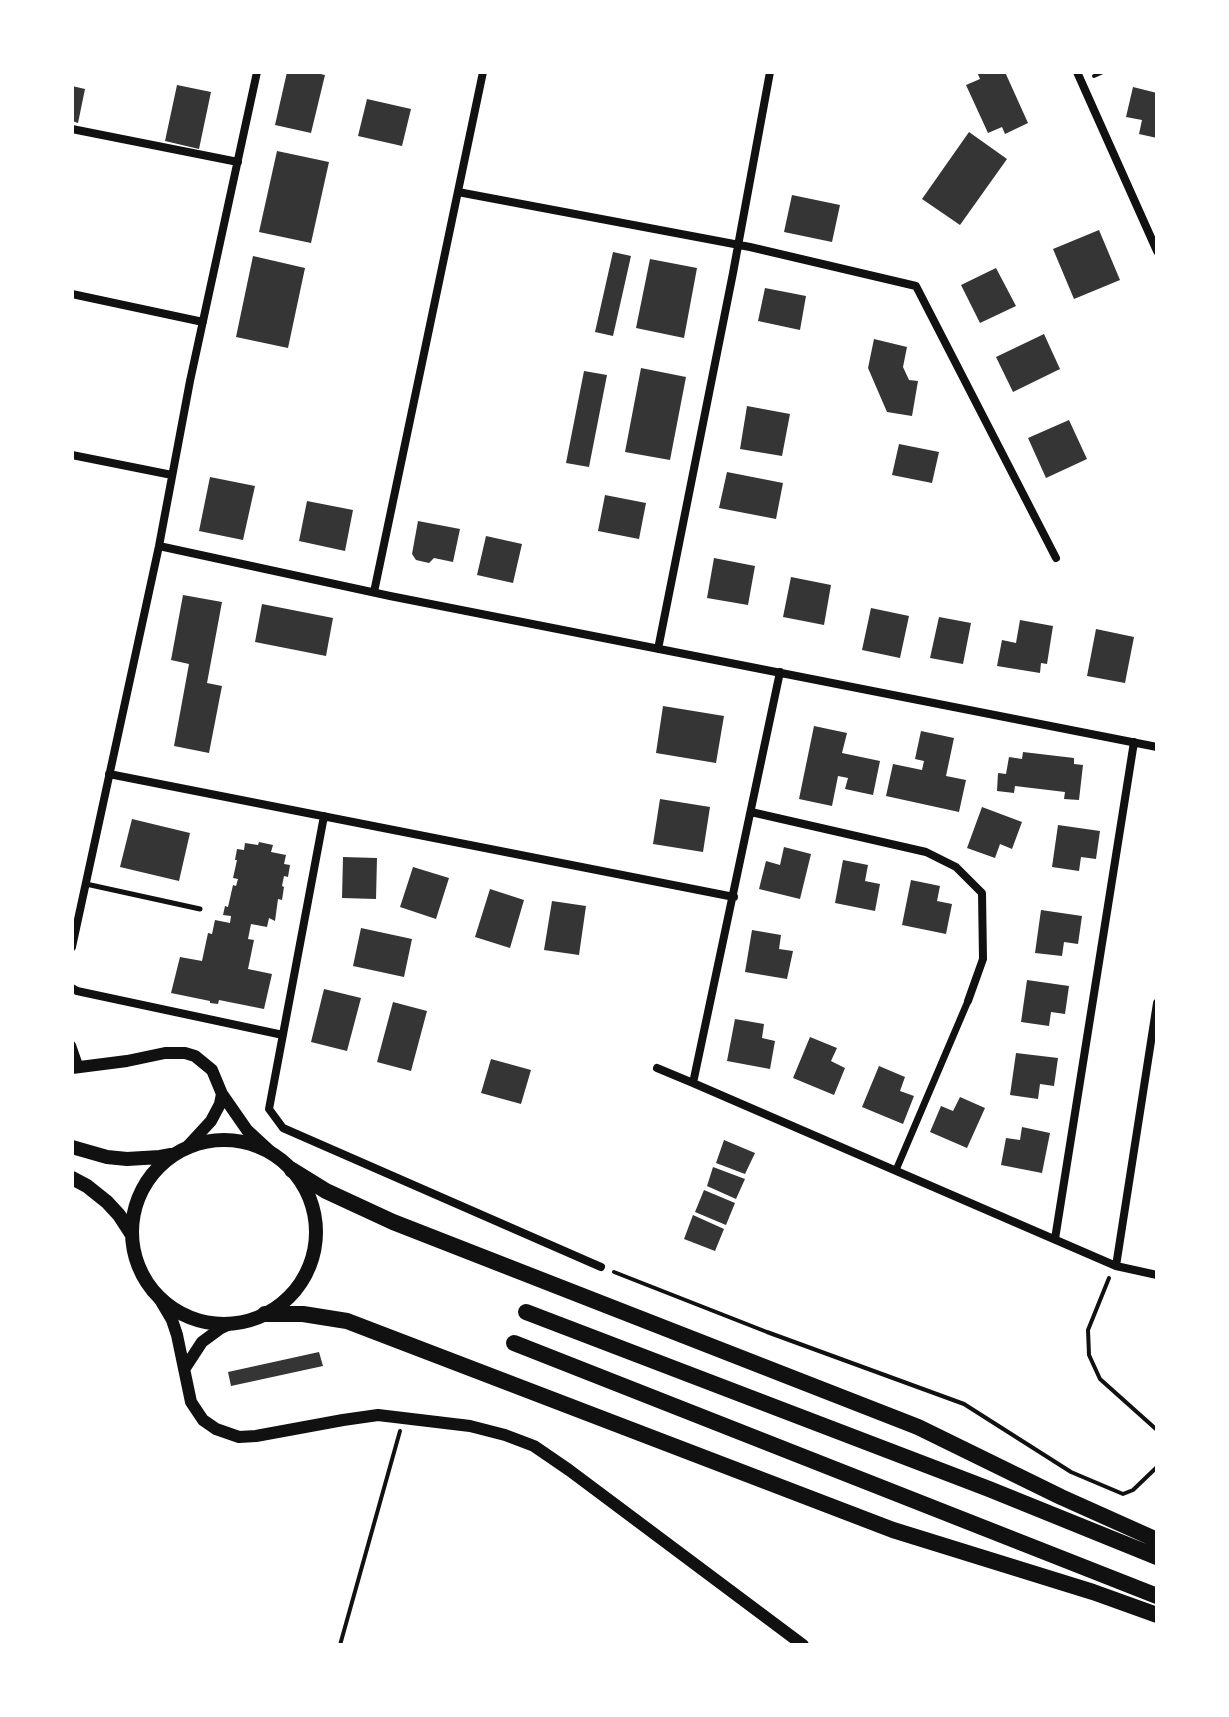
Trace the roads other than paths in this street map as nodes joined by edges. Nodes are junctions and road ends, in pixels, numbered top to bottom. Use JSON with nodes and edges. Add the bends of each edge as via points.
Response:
{"nodes":[{"id":1,"x":257,"y":72,"type":"edge"},
{"id":2,"x":483,"y":72,"type":"edge"},
{"id":3,"x":770,"y":72,"type":"edge"},
{"id":4,"x":1077,"y":72,"type":"edge"},
{"id":5,"x":72,"y":129,"type":"edge"},
{"id":6,"x":238,"y":162,"type":"junction"},
{"id":7,"x":458,"y":192,"type":"junction"},
{"id":8,"x":738,"y":245,"type":"junction"},
{"id":9,"x":1157,"y":251,"type":"edge"},
{"id":10,"x":72,"y":294,"type":"edge"},
{"id":11,"x":203,"y":322,"type":"junction"},
{"id":12,"x":72,"y":455,"type":"edge"},
{"id":13,"x":172,"y":475,"type":"junction"},
{"id":14,"x":159,"y":546,"type":"junction"},
{"id":15,"x":1056,"y":558,"type":"dead end"},
{"id":16,"x":374,"y":592,"type":"junction"},
{"id":17,"x":658,"y":649,"type":"junction"},
{"id":18,"x":780,"y":672,"type":"junction"},
{"id":19,"x":1134,"y":742,"type":"junction"},
{"id":20,"x":1157,"y":747,"type":"edge"},
{"id":21,"x":109,"y":774,"type":"junction"},
{"id":22,"x":751,"y":812,"type":"junction"},
{"id":23,"x":324,"y":816,"type":"junction"},
{"id":24,"x":85,"y":884,"type":"junction"},
{"id":25,"x":734,"y":897,"type":"junction"},
{"id":26,"x":200,"y":909,"type":"dead end"},
{"id":27,"x":72,"y":947,"type":"edge"},
{"id":28,"x":72,"y":988,"type":"edge"},
{"id":29,"x":968,"y":1001,"type":"joint"},
{"id":30,"x":1157,"y":1003,"type":"edge"},
{"id":31,"x":283,"y":1035,"type":"junction"},
{"id":32,"x":72,"y":1045,"type":"edge"},
{"id":33,"x":76,"y":1068,"type":"edge"},
{"id":34,"x":657,"y":1068,"type":"dead end"},
{"id":35,"x":693,"y":1083,"type":"junction"},
{"id":36,"x":222,"y":1094,"type":"junction"},
{"id":37,"x":72,"y":1147,"type":"edge"},
{"id":38,"x":181,"y":1150,"type":"junction"},
{"id":39,"x":273,"y":1154,"type":"junction"},
{"id":40,"x":292,"y":1170,"type":"junction"},
{"id":41,"x":896,"y":1170,"type":"junction"},
{"id":42,"x":72,"y":1178,"type":"edge"},
{"id":43,"x":132,"y":1235,"type":"junction"},
{"id":44,"x":1055,"y":1239,"type":"junction"},
{"id":45,"x":1116,"y":1266,"type":"junction"},
{"id":46,"x":601,"y":1267,"type":"road end"},
{"id":47,"x":1157,"y":1275,"type":"edge"},
{"id":48,"x":156,"y":1293,"type":"junction"},
{"id":49,"x":526,"y":1312,"type":"dead end"},
{"id":50,"x":265,"y":1314,"type":"junction"},
{"id":51,"x":232,"y":1323,"type":"junction"},
{"id":52,"x":514,"y":1343,"type":"dead end"},
{"id":53,"x":185,"y":1368,"type":"junction"},
{"id":54,"x":1157,"y":1540,"type":"edge"},
{"id":55,"x":1157,"y":1557,"type":"edge"},
{"id":56,"x":1157,"y":1596,"type":"edge"},
{"id":57,"x":1157,"y":1615,"type":"edge"},
{"id":58,"x":803,"y":1645,"type":"edge"}],
"edges":[{"from":1,"to":6,"type":"street"},
{"from":2,"to":7,"type":"street"},
{"from":3,"to":8,"type":"street"},
{"from":4,"to":9,"type":"street"},
{"from":5,"to":6,"type":"street"},
{"from":6,"to":11,"type":"street"},
{"from":7,"to":8,"type":"street"},
{"from":7,"to":16,"type":"street"},
{"from":8,"to":15,"type":"street","via":[[916,286]]},
{"from":8,"to":17,"type":"street"},
{"from":10,"to":11,"type":"street"},
{"from":11,"to":13,"type":"street"},
{"from":12,"to":13,"type":"street"},
{"from":13,"to":14,"type":"street"},
{"from":14,"to":16,"type":"street"},
{"from":14,"to":21,"type":"street"},
{"from":16,"to":17,"type":"street"},
{"from":17,"to":18,"type":"street"},
{"from":18,"to":19,"type":"street"},
{"from":18,"to":22,"type":"street"},
{"from":19,"to":20,"type":"street"},
{"from":19,"to":44,"type":"street"},
{"from":21,"to":23,"type":"street"},
{"from":21,"to":24,"type":"street"},
{"from":22,"to":25,"type":"street"},
{"from":22,"to":29,"type":"street","via":[[926,852],[956,867],[982,893],[983,959]]},
{"from":23,"to":25,"type":"street"},
{"from":23,"to":31,"type":"street"},
{"from":24,"to":26,"type":"lane"},
{"from":24,"to":27,"type":"street"},
{"from":25,"to":35,"type":"street"},
{"from":28,"to":31,"type":"street"},
{"from":29,"to":41,"type":"street"},
{"from":30,"to":45,"type":"street"},
{"from":31,"to":46,"type":"street","via":[[269,1109],[283,1128]]},
{"from":32,"to":33,"type":"street"},
{"from":33,"to":36,"type":"street","via":[[185,1053],[212,1070]]},
{"from":34,"to":35,"type":"street"},
{"from":35,"to":41,"type":"street"},
{"from":36,"to":38,"type":"street","via":[[211,1121]]},
{"from":36,"to":39,"type":"street","via":[[247,1130]]},
{"from":37,"to":38,"type":"main road","via":[[127,1159]]},
{"from":38,"to":39,"type":"main road","via":[[233,1140]]},
{"from":38,"to":43,"type":"main road","via":[[143,1188]]},
{"from":39,"to":40,"type":"main road"},
{"from":40,"to":50,"type":"main road","via":[[313,1207],[314,1251],[299,1286]]},
{"from":40,"to":54,"type":"highway","via":[[393,1222],[918,1427]]},
{"from":41,"to":44,"type":"street"},
{"from":42,"to":43,"type":"main road","via":[[107,1202]]},
{"from":43,"to":48,"type":"main road","via":[[139,1266]]},
{"from":44,"to":45,"type":"street"},
{"from":45,"to":47,"type":"street"},
{"from":48,"to":51,"type":"main road","via":[[189,1317]]},
{"from":48,"to":53,"type":"street","via":[[175,1328]]},
{"from":49,"to":55,"type":"highway"},
{"from":50,"to":51,"type":"main road"},
{"from":50,"to":57,"type":"highway","via":[[347,1321],[893,1530]]},
{"from":51,"to":53,"type":"street","via":[[202,1342]]},
{"from":52,"to":56,"type":"highway"},
{"from":53,"to":58,"type":"street","via":[[188,1395],[198,1414],[216,1429],[239,1437],[378,1415],[487,1429],[534,1446]]}]}
